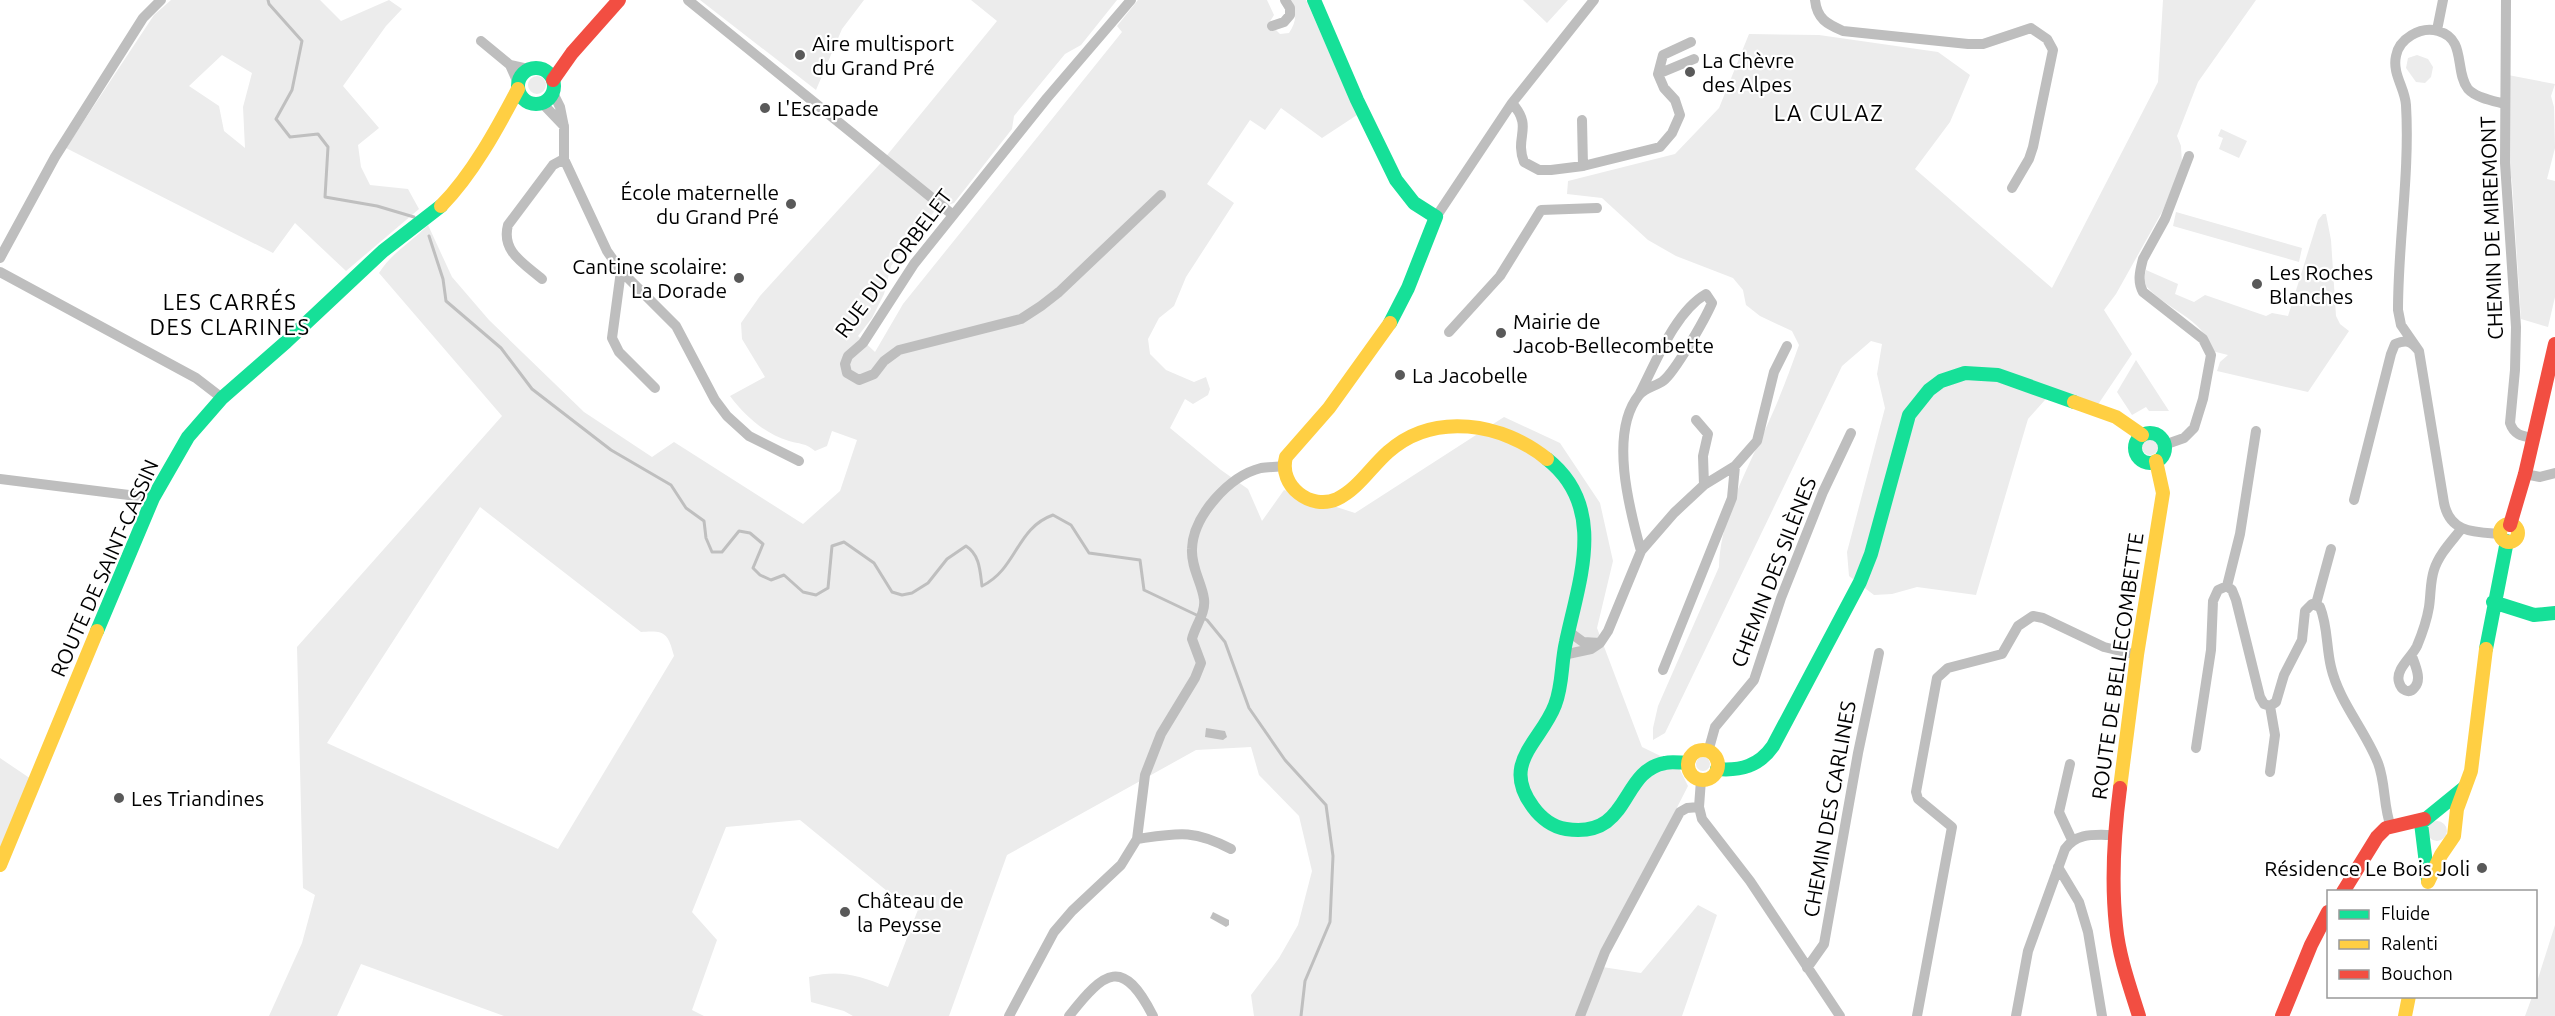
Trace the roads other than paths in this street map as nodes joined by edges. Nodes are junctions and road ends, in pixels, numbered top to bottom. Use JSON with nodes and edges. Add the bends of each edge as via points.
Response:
{"nodes":[{"id":1,"x":161,"y":0,"type":"edge"},
{"id":2,"x":619,"y":0,"type":"edge"},
{"id":3,"x":687,"y":0,"type":"edge"},
{"id":4,"x":1131,"y":0,"type":"edge"},
{"id":5,"x":1285,"y":0,"type":"edge"},
{"id":6,"x":1314,"y":0,"type":"edge"},
{"id":7,"x":1594,"y":0,"type":"edge"},
{"id":8,"x":1815,"y":0,"type":"edge"},
{"id":9,"x":2442,"y":0,"type":"edge"},
{"id":10,"x":2506,"y":0,"type":"edge"},
{"id":11,"x":1272,"y":26,"type":"dead end"},
{"id":12,"x":2437,"y":30,"type":"junction"},
{"id":13,"x":482,"y":41,"type":"dead end"},
{"id":14,"x":1691,"y":42,"type":"dead end"},
{"id":15,"x":572,"y":53,"type":"junction"},
{"id":16,"x":1694,"y":59,"type":"dead end"},
{"id":17,"x":510,"y":65,"type":"junction"},
{"id":18,"x":534,"y":69,"type":"junction"},
{"id":19,"x":1658,"y":74,"type":"junction"},
{"id":20,"x":518,"y":86,"type":"junction"},
{"id":21,"x":549,"y":92,"type":"junction"},
{"id":22,"x":528,"y":102,"type":"junction"},
{"id":23,"x":1512,"y":103,"type":"junction"},
{"id":24,"x":2505,"y":104,"type":"junction"},
{"id":25,"x":1582,"y":120,"type":"dead end"},
{"id":26,"x":501,"y":121,"type":"junction"},
{"id":27,"x":2189,"y":156,"type":"dead end"},
{"id":28,"x":564,"y":159,"type":"junction"},
{"id":29,"x":1583,"y":166,"type":"junction"},
{"id":30,"x":2012,"y":188,"type":"dead end"},
{"id":31,"x":1161,"y":195,"type":"dead end"},
{"id":32,"x":1597,"y":208,"type":"dead end"},
{"id":33,"x":953,"y":215,"type":"junction"},
{"id":34,"x":1436,"y":217,"type":"junction"},
{"id":35,"x":0,"y":258,"type":"edge"},
{"id":36,"x":621,"y":271,"type":"junction"},
{"id":37,"x":0,"y":272,"type":"edge"},
{"id":38,"x":542,"y":279,"type":"dead end"},
{"id":39,"x":1449,"y":332,"type":"dead end"},
{"id":40,"x":2555,"y":344,"type":"edge"},
{"id":41,"x":1787,"y":346,"type":"dead end"},
{"id":42,"x":2419,"y":351,"type":"junction"},
{"id":43,"x":655,"y":388,"type":"dead end"},
{"id":44,"x":1640,"y":393,"type":"junction"},
{"id":45,"x":222,"y":398,"type":"junction"},
{"id":46,"x":1696,"y":420,"type":"dead end"},
{"id":47,"x":2256,"y":431,"type":"dead end"},
{"id":48,"x":1851,"y":433,"type":"dead end"},
{"id":49,"x":2142,"y":435,"type":"junction"},
{"id":50,"x":2534,"y":438,"type":"junction"},
{"id":51,"x":2164,"y":445,"type":"junction"},
{"id":52,"x":799,"y":461,"type":"dead end"},
{"id":53,"x":2156,"y":461,"type":"junction"},
{"id":54,"x":1284,"y":466,"type":"junction"},
{"id":55,"x":1735,"y":466,"type":"junction"},
{"id":56,"x":2555,"y":473,"type":"edge"},
{"id":57,"x":2525,"y":474,"type":"junction"},
{"id":58,"x":0,"y":479,"type":"edge"},
{"id":59,"x":1704,"y":485,"type":"junction"},
{"id":60,"x":153,"y":498,"type":"junction"},
{"id":61,"x":2354,"y":500,"type":"dead end"},
{"id":62,"x":2462,"y":528,"type":"junction"},
{"id":63,"x":2506,"y":533,"type":"junction"},
{"id":64,"x":2331,"y":549,"type":"dead end"},
{"id":65,"x":1641,"y":551,"type":"junction"},
{"id":66,"x":2227,"y":585,"type":"junction"},
{"id":67,"x":2493,"y":602,"type":"junction"},
{"id":68,"x":2316,"y":604,"type":"junction"},
{"id":69,"x":2555,"y":613,"type":"edge"},
{"id":70,"x":1568,"y":631,"type":"junction"},
{"id":71,"x":1600,"y":643,"type":"junction"},
{"id":72,"x":1879,"y":653,"type":"dead end"},
{"id":73,"x":1563,"y":655,"type":"junction"},
{"id":74,"x":2137,"y":655,"type":"junction"},
{"id":75,"x":2412,"y":656,"type":"dead end"},
{"id":76,"x":1663,"y":670,"type":"dead end"},
{"id":77,"x":2270,"y":706,"type":"junction"},
{"id":78,"x":2196,"y":748,"type":"dead end"},
{"id":79,"x":1708,"y":752,"type":"junction"},
{"id":80,"x":1688,"y":763,"type":"junction"},
{"id":81,"x":2070,"y":764,"type":"dead end"},
{"id":82,"x":1717,"y":769,"type":"junction"},
{"id":83,"x":2270,"y":772,"type":"dead end"},
{"id":84,"x":1701,"y":780,"type":"junction"},
{"id":85,"x":2464,"y":788,"type":"junction"},
{"id":86,"x":1699,"y":807,"type":"junction"},
{"id":87,"x":2427,"y":817,"type":"junction"},
{"id":88,"x":2391,"y":826,"type":"junction"},
{"id":89,"x":2455,"y":827,"type":"junction"},
{"id":90,"x":2114,"y":835,"type":"junction"},
{"id":91,"x":1137,"y":839,"type":"junction"},
{"id":92,"x":2072,"y":840,"type":"junction"},
{"id":93,"x":2422,"y":841,"type":"junction"},
{"id":94,"x":2446,"y":847,"type":"junction"},
{"id":95,"x":1231,"y":849,"type":"dead end"},
{"id":96,"x":0,"y":865,"type":"edge"},
{"id":97,"x":2058,"y":867,"type":"junction"},
{"id":98,"x":2428,"y":887,"type":"edge"},
{"id":99,"x":2344,"y":890,"type":"edge"},
{"id":100,"x":2327,"y":914,"type":"edge"},
{"id":101,"x":1808,"y":968,"type":"junction"},
{"id":102,"x":2409,"y":998,"type":"edge"},
{"id":103,"x":1009,"y":1016,"type":"edge"},
{"id":104,"x":1070,"y":1016,"type":"edge"},
{"id":105,"x":1154,"y":1016,"type":"edge"},
{"id":106,"x":1580,"y":1016,"type":"edge"},
{"id":107,"x":1840,"y":1016,"type":"edge"},
{"id":108,"x":1917,"y":1016,"type":"edge"},
{"id":109,"x":2016,"y":1016,"type":"edge"},
{"id":110,"x":2102,"y":1016,"type":"edge"},
{"id":111,"x":2139,"y":1016,"type":"edge"},
{"id":112,"x":2282,"y":1016,"type":"edge"},
{"id":113,"x":2405,"y":1016,"type":"edge"}],
"edges":[{"from":1,"to":35,"type":"street","via":[[143,18],[60,150]]},
{"from":2,"to":15,"type":"street"},
{"from":3,"to":33,"type":"street"},
{"from":4,"to":33,"type":"street","name":"RUE DU CORBELET"},
{"from":5,"to":11,"type":"street","via":[[1290,15]]},
{"from":6,"to":34,"type":"street","via":[[1396,180],[1414,203]]},
{"from":7,"to":23,"type":"street"},
{"from":8,"to":30,"type":"street","via":[[1818,15],[1826,24],[1843,31],[1968,44],[1983,44],[2031,28],[2040,33],[2053,50],[2051,67],[2033,147]]},
{"from":9,"to":12,"type":"street"},
{"from":10,"to":24,"type":"street","name":"CHEMIN DE MIREMONT"},
{"from":12,"to":24,"type":"street","via":[[2457,47],[2469,89]]},
{"from":12,"to":42,"type":"street","via":[[2412,35],[2395,57],[2406,102],[2398,310],[2401,325]]},
{"from":13,"to":17,"type":"street"},
{"from":14,"to":19,"type":"street","via":[[1663,54]]},
{"from":15,"to":18,"type":"street"},
{"from":15,"to":21,"type":"street"},
{"from":16,"to":19,"type":"street"},
{"from":17,"to":18,"type":"street"},
{"from":17,"to":20,"type":"street"},
{"from":18,"to":20,"type":"street","via":[[522,74]]},
{"from":18,"to":21,"type":"street","via":[[549,73]]},
{"from":19,"to":29,"type":"street","via":[[1680,115],[1672,133],[1659,147]]},
{"from":20,"to":22,"type":"street"},
{"from":20,"to":26,"type":"street","name":"ROUTE DE SAINT-CASSIN"},
{"from":21,"to":22,"type":"street"},
{"from":21,"to":28,"type":"street","via":[[564,127]]},
{"from":22,"to":26,"type":"street","name":"ROUTE DE SAINT-CASSIN"},
{"from":23,"to":29,"type":"street","via":[[1524,122],[1520,145],[1524,162],[1539,170]]},
{"from":23,"to":34,"type":"street"},
{"from":24,"to":50,"type":"street","name":"CHEMIN DE MIREMONT","via":[[2506,197],[2516,327],[2510,423],[2517,434]]},
{"from":25,"to":29,"type":"street"},
{"from":26,"to":45,"type":"street","name":"ROUTE DE SAINT-CASSIN","via":[[452,195],[437,210],[383,251]]},
{"from":27,"to":51,"type":"street","via":[[2176,194],[2143,259],[2139,284],[2147,297],[2203,339],[2211,355],[2193,428],[2184,438]]},
{"from":28,"to":36,"type":"street","via":[[595,229]]},
{"from":28,"to":38,"type":"street","via":[[554,165],[508,225],[505,237],[509,251]]},
{"from":31,"to":33,"type":"street","name":"RUE DU CORBELET","via":[[1059,292],[1021,319],[899,350],[868,378],[859,380],[852,376],[845,364],[848,356],[863,343],[897,288]]},
{"from":32,"to":39,"type":"street","via":[[1541,210],[1500,276]]},
{"from":34,"to":54,"type":"street","via":[[1396,311],[1329,408],[1287,453]]},
{"from":36,"to":43,"type":"street","via":[[612,338],[619,352]]},
{"from":36,"to":52,"type":"street","via":[[676,326],[727,416],[749,436]]},
{"from":37,"to":45,"type":"street","via":[[196,378]]},
{"from":40,"to":50,"type":"street"},
{"from":41,"to":55,"type":"street","via":[[1774,372],[1757,441]]},
{"from":42,"to":61,"type":"street","via":[[2413,342],[2395,344]]},
{"from":42,"to":62,"type":"street","via":[[2446,513],[2454,525]]},
{"from":44,"to":44,"type":"street","via":[[1664,380],[1712,303],[1706,294],[1694,301],[1667,339]]},
{"from":44,"to":65,"type":"street","via":[[1629,413],[1622,460],[1630,513]]},
{"from":45,"to":60,"type":"street","name":"ROUTE DE SAINT-CASSIN","via":[[188,436]]},
{"from":46,"to":59,"type":"street","via":[[1708,434],[1703,456]]},
{"from":47,"to":66,"type":"street","via":[[2240,534]]},
{"from":48,"to":79,"type":"street","name":"CHEMIN DES SILÈNES","via":[[1781,598],[1754,680],[1715,726]]},
{"from":49,"to":51,"type":"street","via":[[2156,434]]},
{"from":49,"to":53,"type":"street","via":[[2135,446],[2137,455],[2147,462]]},
{"from":49,"to":82,"type":"street","via":[[2116,417],[1998,375],[1965,373],[1929,390],[1909,415],[1860,582],[1773,746],[1750,768]]},
{"from":50,"to":57,"type":"street"},
{"from":51,"to":53,"type":"street","via":[[2163,455]]},
{"from":53,"to":74,"type":"street","name":"ROUTE DE BELLECOMBETTE","via":[[2163,493]]},
{"from":54,"to":70,"type":"street","via":[[1286,478],[1301,497],[1327,503],[1340,498],[1383,456],[1418,434],[1470,426],[1500,431],[1527,443],[1552,462],[1565,479],[1584,525],[1584,568]]},
{"from":54,"to":91,"type":"street","via":[[1260,468],[1242,477],[1219,494],[1197,526],[1192,549],[1195,575],[1204,599],[1192,639],[1201,663],[1161,734],[1145,775]]},
{"from":55,"to":59,"type":"street"},
{"from":55,"to":76,"type":"street","via":[[1732,498]]},
{"from":56,"to":57,"type":"street","via":[[2540,477]]},
{"from":57,"to":63,"type":"street"},
{"from":58,"to":60,"type":"street"},
{"from":59,"to":65,"type":"street"},
{"from":60,"to":96,"type":"street","name":"ROUTE DE SAINT-CASSIN"},
{"from":62,"to":63,"type":"street"},
{"from":62,"to":75,"type":"street","via":[[2434,568],[2429,608]]},
{"from":63,"to":67,"type":"street"},
{"from":64,"to":68,"type":"street"},
{"from":65,"to":71,"type":"street"},
{"from":66,"to":77,"type":"street","via":[[2236,600],[2260,697]]},
{"from":66,"to":78,"type":"street","via":[[2218,590],[2213,602],[2211,650]]},
{"from":67,"to":69,"type":"street","via":[[2534,615]]},
{"from":67,"to":85,"type":"street","via":[[2471,771]]},
{"from":68,"to":77,"type":"street","via":[[2305,611],[2302,640],[2284,675],[2276,702]]},
{"from":68,"to":88,"type":"street","via":[[2327,626],[2331,666],[2338,688],[2382,774],[2385,811]]},
{"from":70,"to":71,"type":"street","via":[[1583,642]]},
{"from":70,"to":73,"type":"street"},
{"from":71,"to":73,"type":"street"},
{"from":72,"to":101,"type":"street","name":"CHEMIN DES CARLINES","via":[[1824,944]]},
{"from":73,"to":80,"type":"street","via":[[1554,707],[1521,764],[1522,785],[1539,815],[1561,829],[1596,829],[1611,820],[1645,770],[1670,760]]},
{"from":74,"to":90,"type":"street","name":"ROUTE DE BELLECOMBETTE"},
{"from":74,"to":108,"type":"street","via":[[2104,647],[2033,616],[2018,626],[2002,654],[1948,668],[1937,678],[1916,792],[1924,805],[1952,827]]},
{"from":77,"to":83,"type":"street","via":[[2275,735]]},
{"from":79,"to":80,"type":"street","via":[[1695,753]]},
{"from":79,"to":82,"type":"street","via":[[1715,757]]},
{"from":80,"to":84,"type":"street","via":[[1690,772]]},
{"from":81,"to":92,"type":"street","name":"ROUTE DE BELLECOMBETTE","via":[[2059,812]]},
{"from":82,"to":84,"type":"street"},
{"from":84,"to":86,"type":"street"},
{"from":85,"to":87,"type":"street"},
{"from":85,"to":89,"type":"street"},
{"from":86,"to":101,"type":"street","via":[[1702,819],[1750,881]]},
{"from":86,"to":106,"type":"street","via":[[1680,812],[1605,952]]},
{"from":87,"to":88,"type":"street"},
{"from":87,"to":89,"type":"street","via":[[2443,814]]},
{"from":87,"to":93,"type":"street","via":[[2419,831]]},
{"from":88,"to":93,"type":"street"},
{"from":88,"to":99,"type":"street","via":[[2377,837]]},
{"from":89,"to":94,"type":"street","via":[[2453,840]]},
{"from":90,"to":92,"type":"street","via":[[2085,835]]},
{"from":90,"to":111,"type":"street","name":"ROUTE DE BELLECOMBETTE","via":[[2116,928]]},
{"from":91,"to":95,"type":"street","via":[[1192,834]]},
{"from":91,"to":103,"type":"street","via":[[1121,865],[1054,932]]},
{"from":92,"to":97,"type":"street"},
{"from":93,"to":94,"type":"street","via":[[2437,849]]},
{"from":93,"to":98,"type":"street"},
{"from":94,"to":98,"type":"street"},
{"from":97,"to":109,"type":"street","via":[[2028,951]]},
{"from":97,"to":110,"type":"street","via":[[2079,902],[2088,932]]},
{"from":100,"to":112,"type":"street"},
{"from":101,"to":107,"type":"street"},
{"from":102,"to":113,"type":"street"},
{"from":104,"to":105,"type":"street","via":[[1100,980],[1108,977],[1130,981]]}]}
